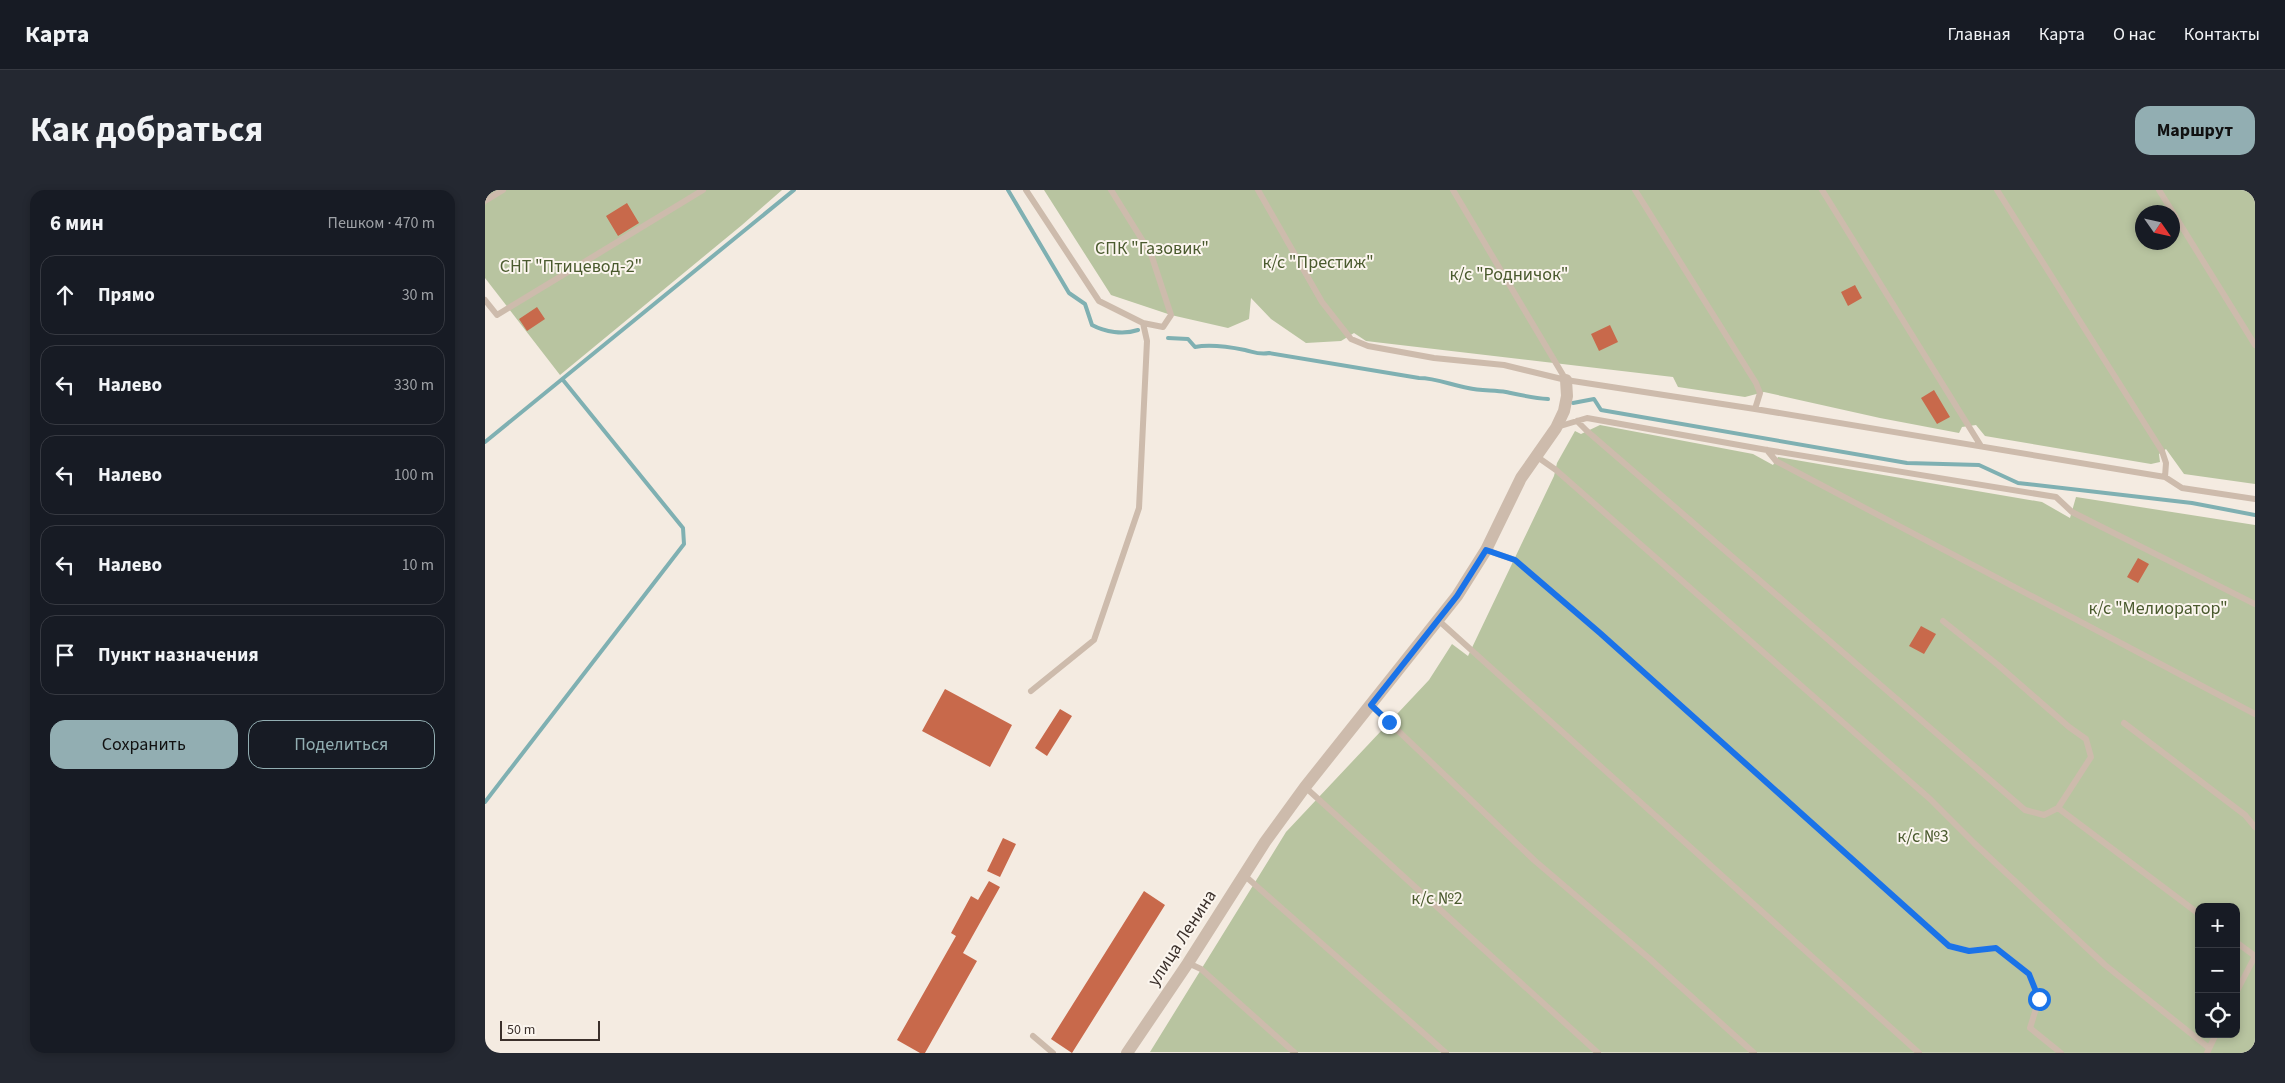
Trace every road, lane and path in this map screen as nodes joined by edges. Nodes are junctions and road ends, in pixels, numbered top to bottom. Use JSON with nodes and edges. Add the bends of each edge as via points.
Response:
{"nodes":[{"id":1,"x":503,"y":190,"type":"edge"},
{"id":2,"x":703,"y":190,"type":"edge"},
{"id":3,"x":1026,"y":190,"type":"edge"},
{"id":4,"x":1111,"y":190,"type":"edge"},
{"id":5,"x":1258,"y":190,"type":"edge"},
{"id":6,"x":1453,"y":190,"type":"edge"},
{"id":7,"x":1635,"y":190,"type":"edge"},
{"id":8,"x":1822,"y":190,"type":"edge"},
{"id":9,"x":1997,"y":190,"type":"edge"},
{"id":10,"x":2159,"y":190,"type":"edge"},
{"id":11,"x":485,"y":201,"type":"edge"},
{"id":12,"x":485,"y":300,"type":"edge"},
{"id":13,"x":1143,"y":323,"type":"junction"},
{"id":14,"x":2255,"y":345,"type":"edge"},
{"id":15,"x":1566,"y":380,"type":"junction"},
{"id":16,"x":1755,"y":409,"type":"junction"},
{"id":17,"x":1577,"y":421,"type":"junction"},
{"id":18,"x":1556,"y":428,"type":"junction"},
{"id":19,"x":1981,"y":446,"type":"junction"},
{"id":20,"x":1767,"y":450,"type":"junction"},
{"id":21,"x":1535,"y":456,"type":"junction"},
{"id":22,"x":2165,"y":477,"type":"junction"},
{"id":23,"x":2255,"y":499,"type":"edge"},
{"id":24,"x":1486,"y":550,"type":"junction"},
{"id":25,"x":2255,"y":604,"type":"edge"},
{"id":26,"x":1438,"y":620,"type":"junction"},
{"id":27,"x":1943,"y":621,"type":"dead end"},
{"id":28,"x":1031,"y":691,"type":"dead end"},
{"id":29,"x":1371,"y":705,"type":"junction"},
{"id":30,"x":2255,"y":714,"type":"edge"},
{"id":31,"x":2124,"y":723,"type":"dead end"},
{"id":32,"x":1305,"y":787,"type":"junction"},
{"id":33,"x":2058,"y":808,"type":"junction"},
{"id":34,"x":2255,"y":827,"type":"edge"},
{"id":35,"x":1244,"y":875,"type":"junction"},
{"id":36,"x":2195,"y":911,"type":"edge"},
{"id":37,"x":2240,"y":945,"type":"edge"},
{"id":38,"x":2255,"y":956,"type":"edge"},
{"id":39,"x":1188,"y":963,"type":"junction"},
{"id":40,"x":2240,"y":985,"type":"edge"},
{"id":41,"x":1033,"y":1036,"type":"dead end"},
{"id":42,"x":2214,"y":1038,"type":"edge"},
{"id":43,"x":2208,"y":1051,"type":"edge"},
{"id":44,"x":1053,"y":1053,"type":"edge"},
{"id":45,"x":1127,"y":1053,"type":"edge"},
{"id":46,"x":1295,"y":1053,"type":"edge"},
{"id":47,"x":1446,"y":1053,"type":"edge"},
{"id":48,"x":1598,"y":1053,"type":"edge"},
{"id":49,"x":1754,"y":1053,"type":"edge"},
{"id":50,"x":1919,"y":1053,"type":"edge"},
{"id":51,"x":2061,"y":1053,"type":"edge"}],
"edges":[{"from":1,"to":11,"type":"lane"},
{"from":2,"to":12,"type":"lane","via":[[497,315]]},
{"from":3,"to":13,"type":"lane","via":[[1099,300]]},
{"from":4,"to":13,"type":"lane","via":[[1151,254],[1171,315],[1163,327]]},
{"from":5,"to":15,"type":"lane","via":[[1322,302],[1351,339],[1368,346],[1434,358],[1503,365]]},
{"from":6,"to":15,"type":"lane"},
{"from":7,"to":16,"type":"lane","via":[[1756,383],[1760,393]]},
{"from":8,"to":19,"type":"lane"},
{"from":9,"to":22,"type":"lane","via":[[2162,451],[2167,463]]},
{"from":10,"to":14,"type":"lane"},
{"from":13,"to":28,"type":"lane","via":[[1147,340],[1139,508],[1094,640]]},
{"from":15,"to":16,"type":"lane"},
{"from":15,"to":18,"type":"street","name":"улица Ленина","via":[[1565,404]]},
{"from":16,"to":19,"type":"lane"},
{"from":17,"to":18,"type":"lane"},
{"from":17,"to":20,"type":"lane","via":[[1587,418]]},
{"from":17,"to":33,"type":"lane","via":[[2025,810],[2044,815]]},
{"from":18,"to":21,"type":"street","name":"улица Ленина"},
{"from":19,"to":22,"type":"lane"},
{"from":20,"to":25,"type":"lane","via":[[2056,497],[2072,512]]},
{"from":20,"to":30,"type":"lane","via":[[1776,461]]},
{"from":21,"to":24,"type":"street","name":"улица Ленина"},
{"from":21,"to":43,"type":"lane","via":[[1556,470],[1930,799],[2105,965]]},
{"from":22,"to":23,"type":"lane","via":[[2181,488]]},
{"from":24,"to":26,"type":"street","name":"улица Ленина"},
{"from":24,"to":51,"type":"lane","via":[[1515,560],[1949,946],[1969,951],[1996,948],[2029,974],[2039,999],[2030,1028]]},
{"from":26,"to":29,"type":"street","name":"улица Ленина"},
{"from":26,"to":50,"type":"lane"},
{"from":27,"to":33,"type":"lane","via":[[2086,739],[2091,757]]},
{"from":29,"to":32,"type":"street","name":"улица Ленина"},
{"from":29,"to":49,"type":"lane","via":[[1534,860]]},
{"from":31,"to":34,"type":"lane"},
{"from":32,"to":35,"type":"street","name":"улица Ленина"},
{"from":32,"to":48,"type":"lane"},
{"from":33,"to":36,"type":"lane"},
{"from":35,"to":39,"type":"street","name":"улица Ленина"},
{"from":35,"to":47,"type":"lane"},
{"from":37,"to":38,"type":"lane"},
{"from":38,"to":40,"type":"lane"},
{"from":39,"to":45,"type":"street","name":"улица Ленина"},
{"from":39,"to":46,"type":"lane","via":[[1201,969]]},
{"from":41,"to":44,"type":"lane"},
{"from":42,"to":43,"type":"lane"}]}
